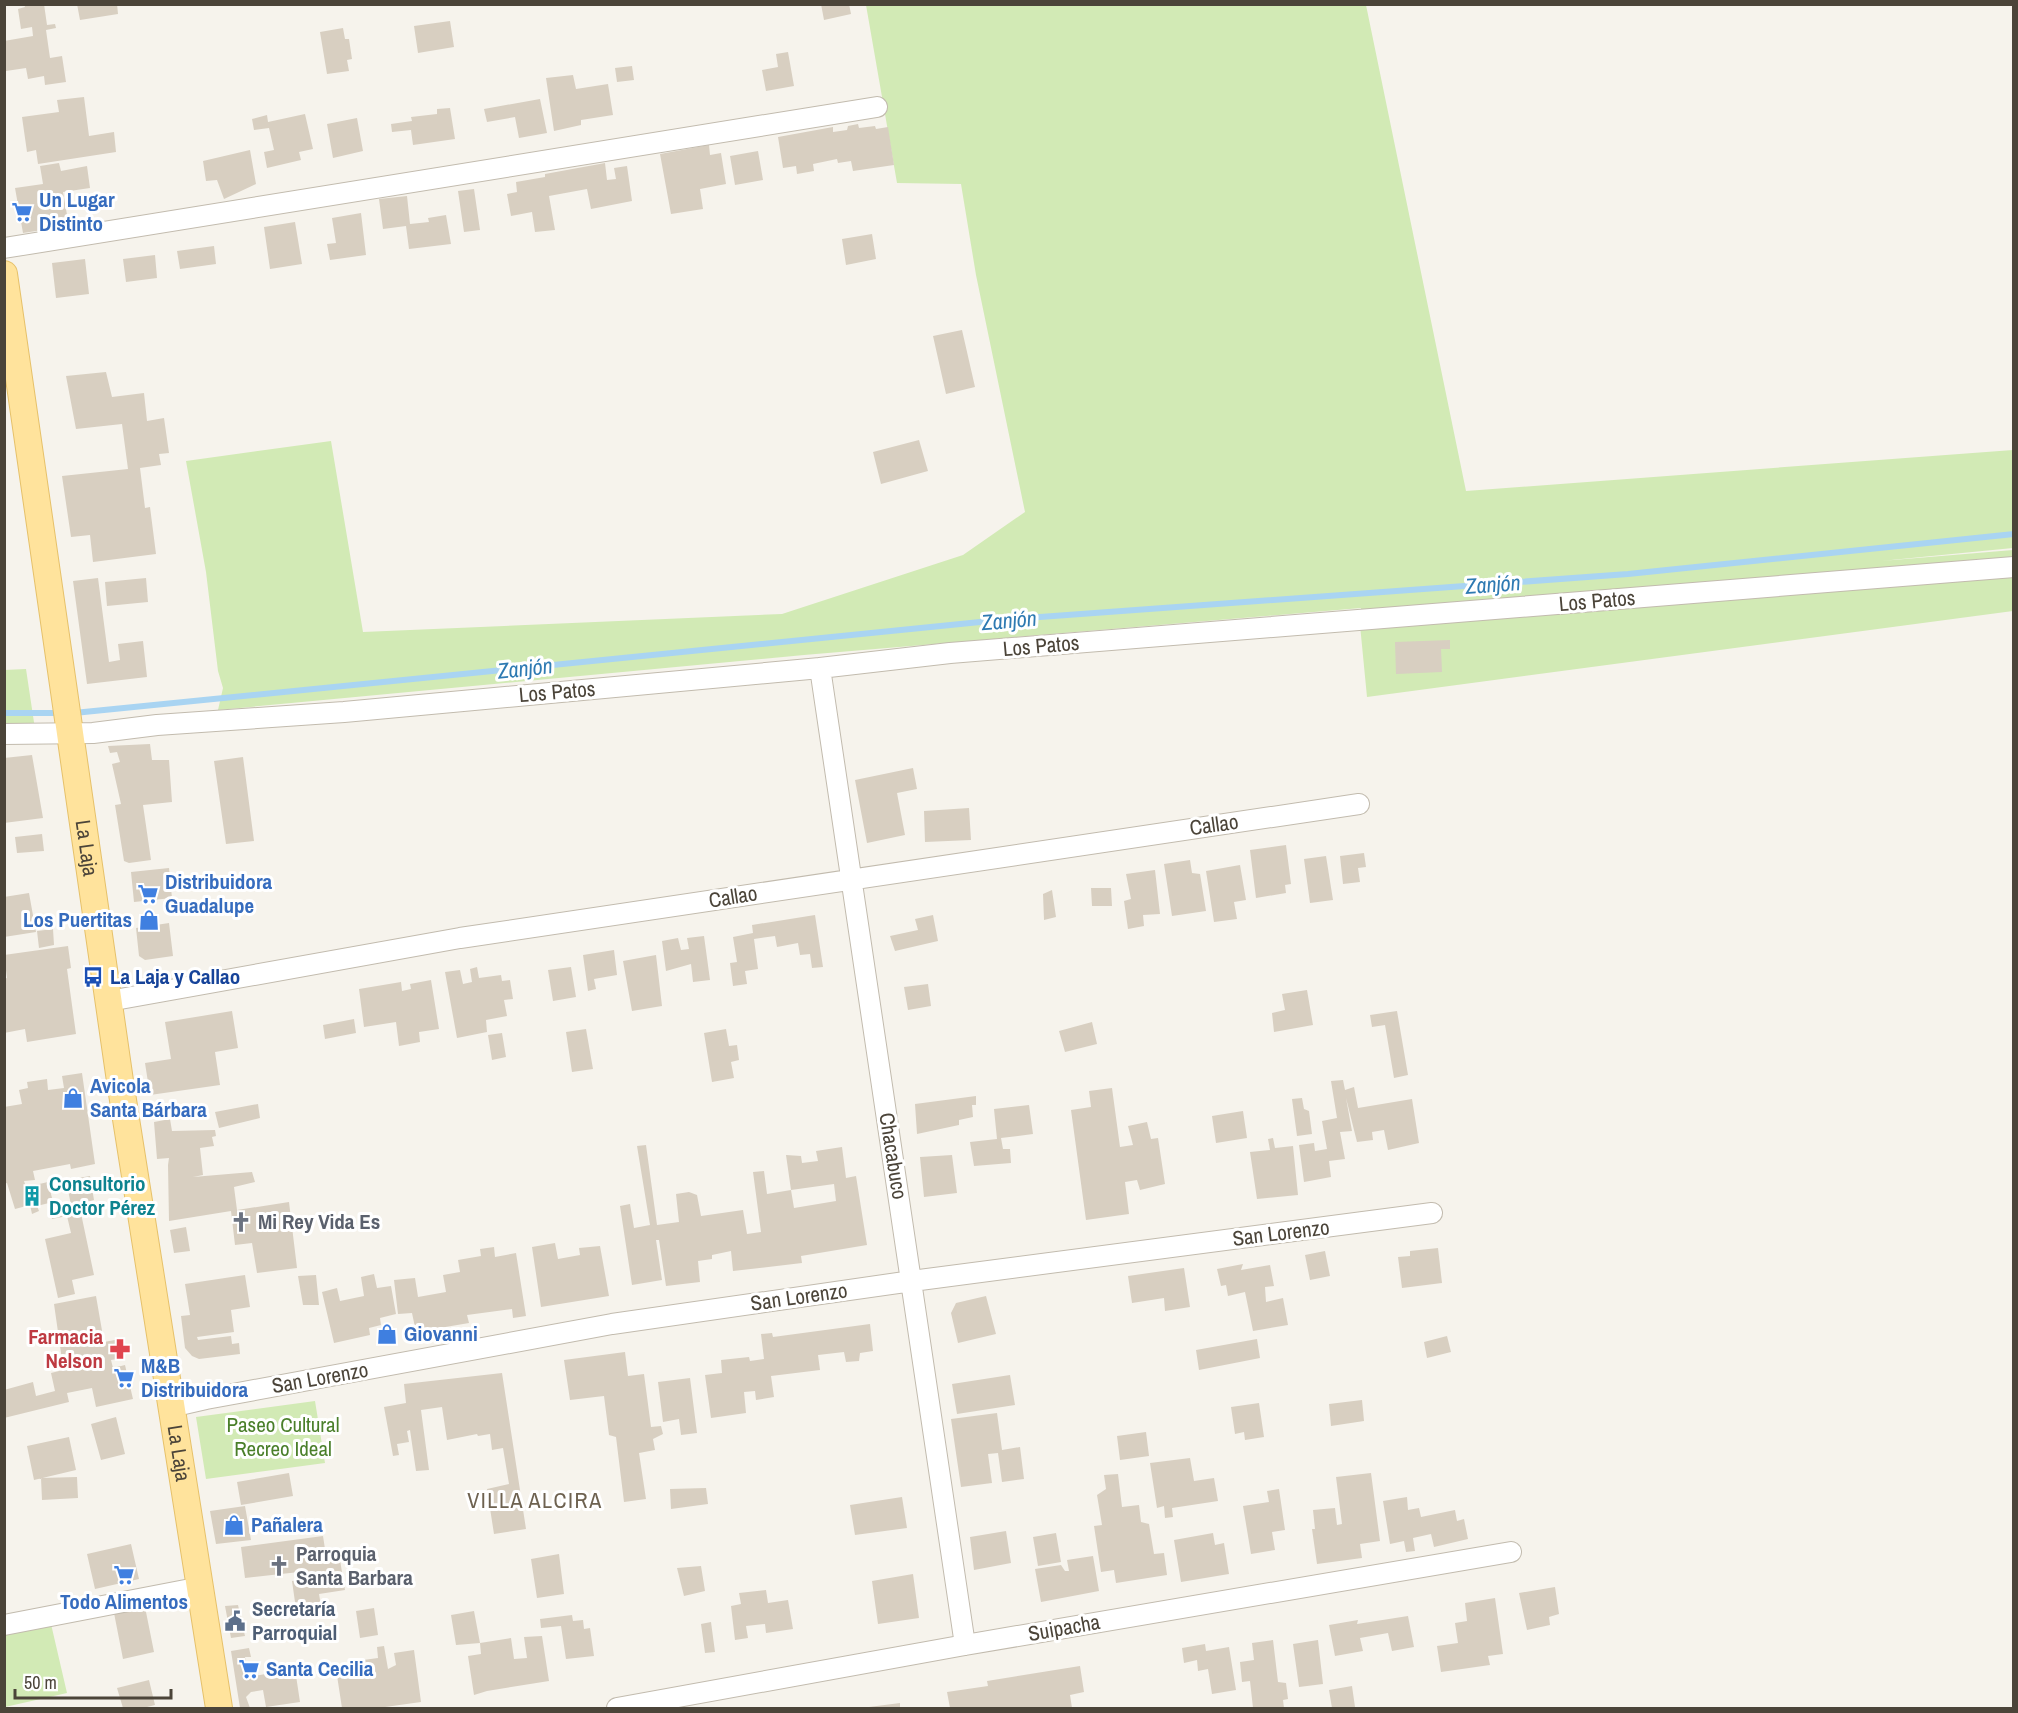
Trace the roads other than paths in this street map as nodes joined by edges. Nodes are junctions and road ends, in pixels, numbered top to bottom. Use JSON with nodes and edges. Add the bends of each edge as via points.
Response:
{"nodes":[{"id":1,"x":877,"y":107,"type":"dead end"},
{"id":2,"x":4,"y":248,"type":"edge"},
{"id":3,"x":4,"y":274,"type":"edge"},
{"id":4,"x":2013,"y":567,"type":"edge"},
{"id":5,"x":820,"y":668,"type":"junction"},
{"id":6,"x":4,"y":734,"type":"edge"},
{"id":7,"x":69,"y":734,"type":"junction"},
{"id":8,"x":1359,"y":804,"type":"dead end"},
{"id":9,"x":851,"y":879,"type":"junction"},
{"id":10,"x":110,"y":1001,"type":"junction"},
{"id":11,"x":1432,"y":1213,"type":"dead end"},
{"id":12,"x":912,"y":1281,"type":"junction"},
{"id":13,"x":171,"y":1407,"type":"junction"},
{"id":14,"x":1511,"y":1552,"type":"dead end"},
{"id":15,"x":201,"y":1587,"type":"junction"},
{"id":16,"x":4,"y":1625,"type":"edge"},
{"id":17,"x":965,"y":1645,"type":"junction"},
{"id":18,"x":219,"y":1708,"type":"edge"},
{"id":19,"x":617,"y":1708,"type":"edge"}],
"edges":[{"from":1,"to":2,"type":"street"},
{"from":3,"to":7,"type":"main road","name":"La Laja"},
{"from":4,"to":5,"type":"street","name":"Los Patos","via":[[950,653]]},
{"from":5,"to":7,"type":"street","name":"Los Patos"},
{"from":5,"to":9,"type":"street","name":"Chacabuco"},
{"from":6,"to":7,"type":"street","name":"Los Patos"},
{"from":7,"to":10,"type":"main road","name":"La Laja"},
{"from":8,"to":9,"type":"street","name":"Callao"},
{"from":9,"to":10,"type":"street","name":"Callao","via":[[460,938]]},
{"from":9,"to":12,"type":"street","name":"Chacabuco"},
{"from":10,"to":13,"type":"main road","name":"La Laja"},
{"from":11,"to":12,"type":"street","name":"San Lorenzo"},
{"from":12,"to":13,"type":"street","name":"San Lorenzo","via":[[612,1324]]},
{"from":12,"to":17,"type":"street","name":"Chacabuco"},
{"from":13,"to":15,"type":"main road","name":"La Laja"},
{"from":14,"to":17,"type":"street","name":"Suipacha"},
{"from":15,"to":16,"type":"street"},
{"from":15,"to":18,"type":"main road","name":"La Laja"},
{"from":17,"to":19,"type":"street","name":"Suipacha"}]}
